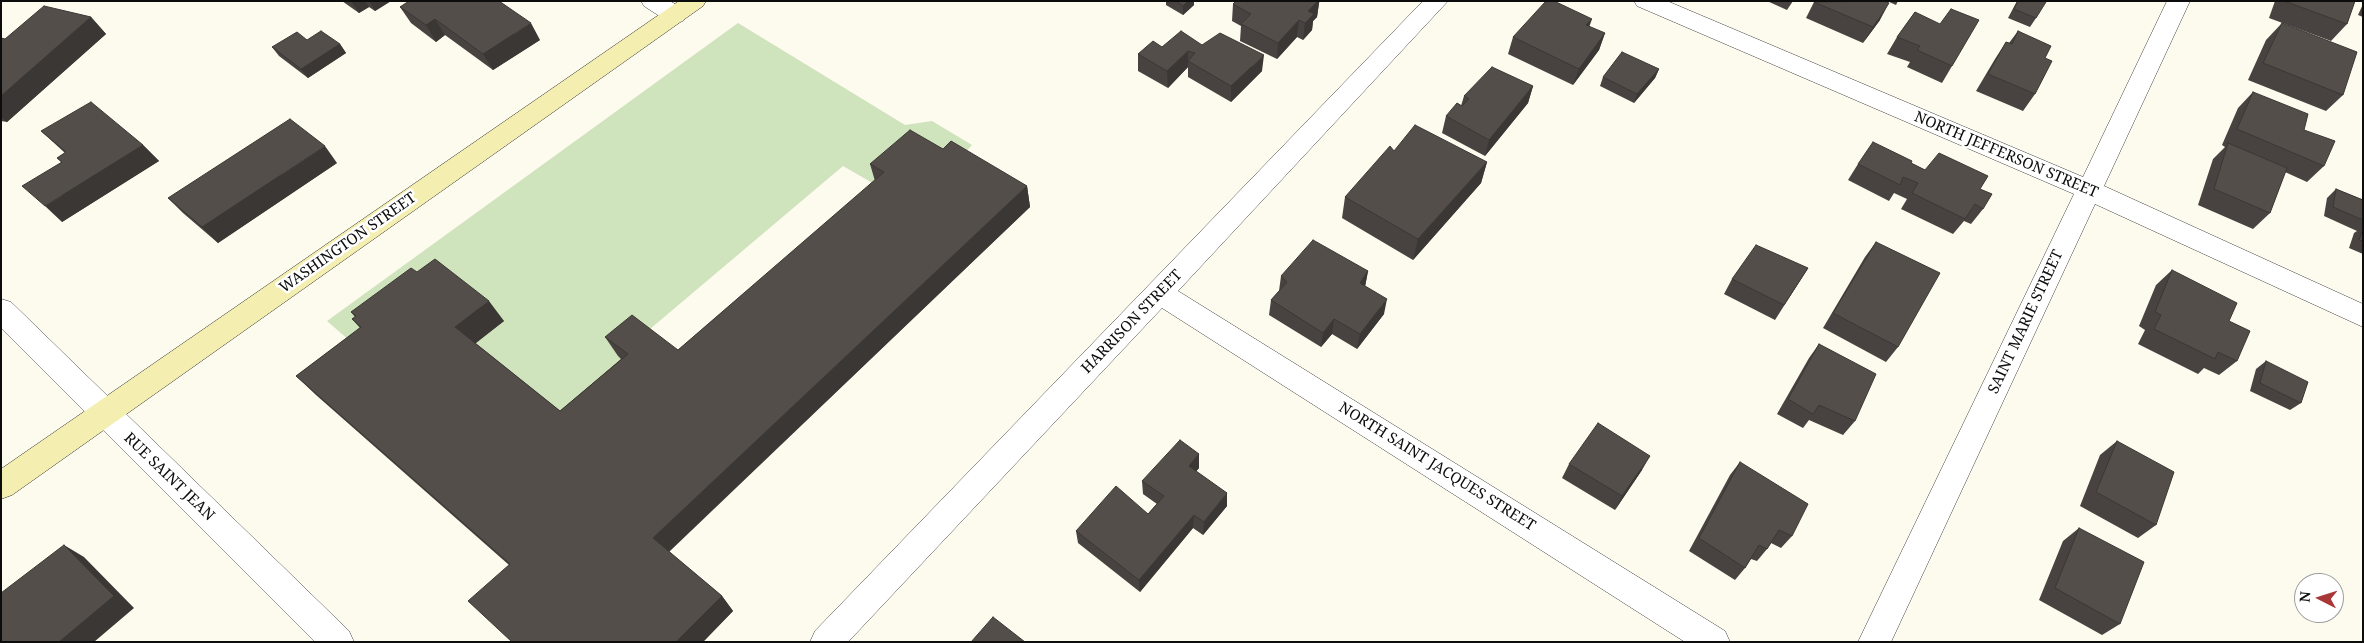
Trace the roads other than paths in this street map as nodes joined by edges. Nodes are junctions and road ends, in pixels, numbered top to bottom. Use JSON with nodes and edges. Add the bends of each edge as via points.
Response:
{"nodes":[{"id":1,"x":652,"y":1,"type":"edge"},
{"id":2,"x":1437,"y":1,"type":"edge"},
{"id":3,"x":1645,"y":1,"type":"edge"},
{"id":4,"x":2179,"y":1,"type":"edge"},
{"id":5,"x":685,"y":8,"type":"edge"},
{"id":6,"x":2089,"y":190,"type":"junction"},
{"id":7,"x":1160,"y":293,"type":"junction"},
{"id":8,"x":1,"y":310,"type":"edge"},
{"id":9,"x":2363,"y":316,"type":"edge"},
{"id":10,"x":105,"y":414,"type":"junction"},
{"id":11,"x":1,"y":486,"type":"edge"},
{"id":12,"x":338,"y":642,"type":"edge"},
{"id":13,"x":826,"y":642,"type":"edge"},
{"id":14,"x":1714,"y":642,"type":"edge"},
{"id":15,"x":1874,"y":642,"type":"edge"}],
"edges":[{"from":1,"to":5,"type":"street"},
{"from":2,"to":7,"type":"street","name":"HARRISON STREET"},
{"from":3,"to":6,"type":"street","name":"NORTH JEFFERSON STREET"},
{"from":4,"to":6,"type":"street","name":"SAINT MARIE STREET"},
{"from":5,"to":10,"type":"main road","name":"WASHINGTON STREET"},
{"from":6,"to":9,"type":"street","name":"NORTH JEFFERSON STREET"},
{"from":6,"to":15,"type":"street","name":"SAINT MARIE STREET"},
{"from":7,"to":13,"type":"street","name":"HARRISON STREET"},
{"from":7,"to":14,"type":"street","name":"NORTH SAINT JACQUES STREET"},
{"from":8,"to":10,"type":"street","name":"RUE SAINT JEAN"},
{"from":10,"to":11,"type":"main road","name":"WASHINGTON STREET"},
{"from":10,"to":12,"type":"street","name":"RUE SAINT JEAN"}]}
